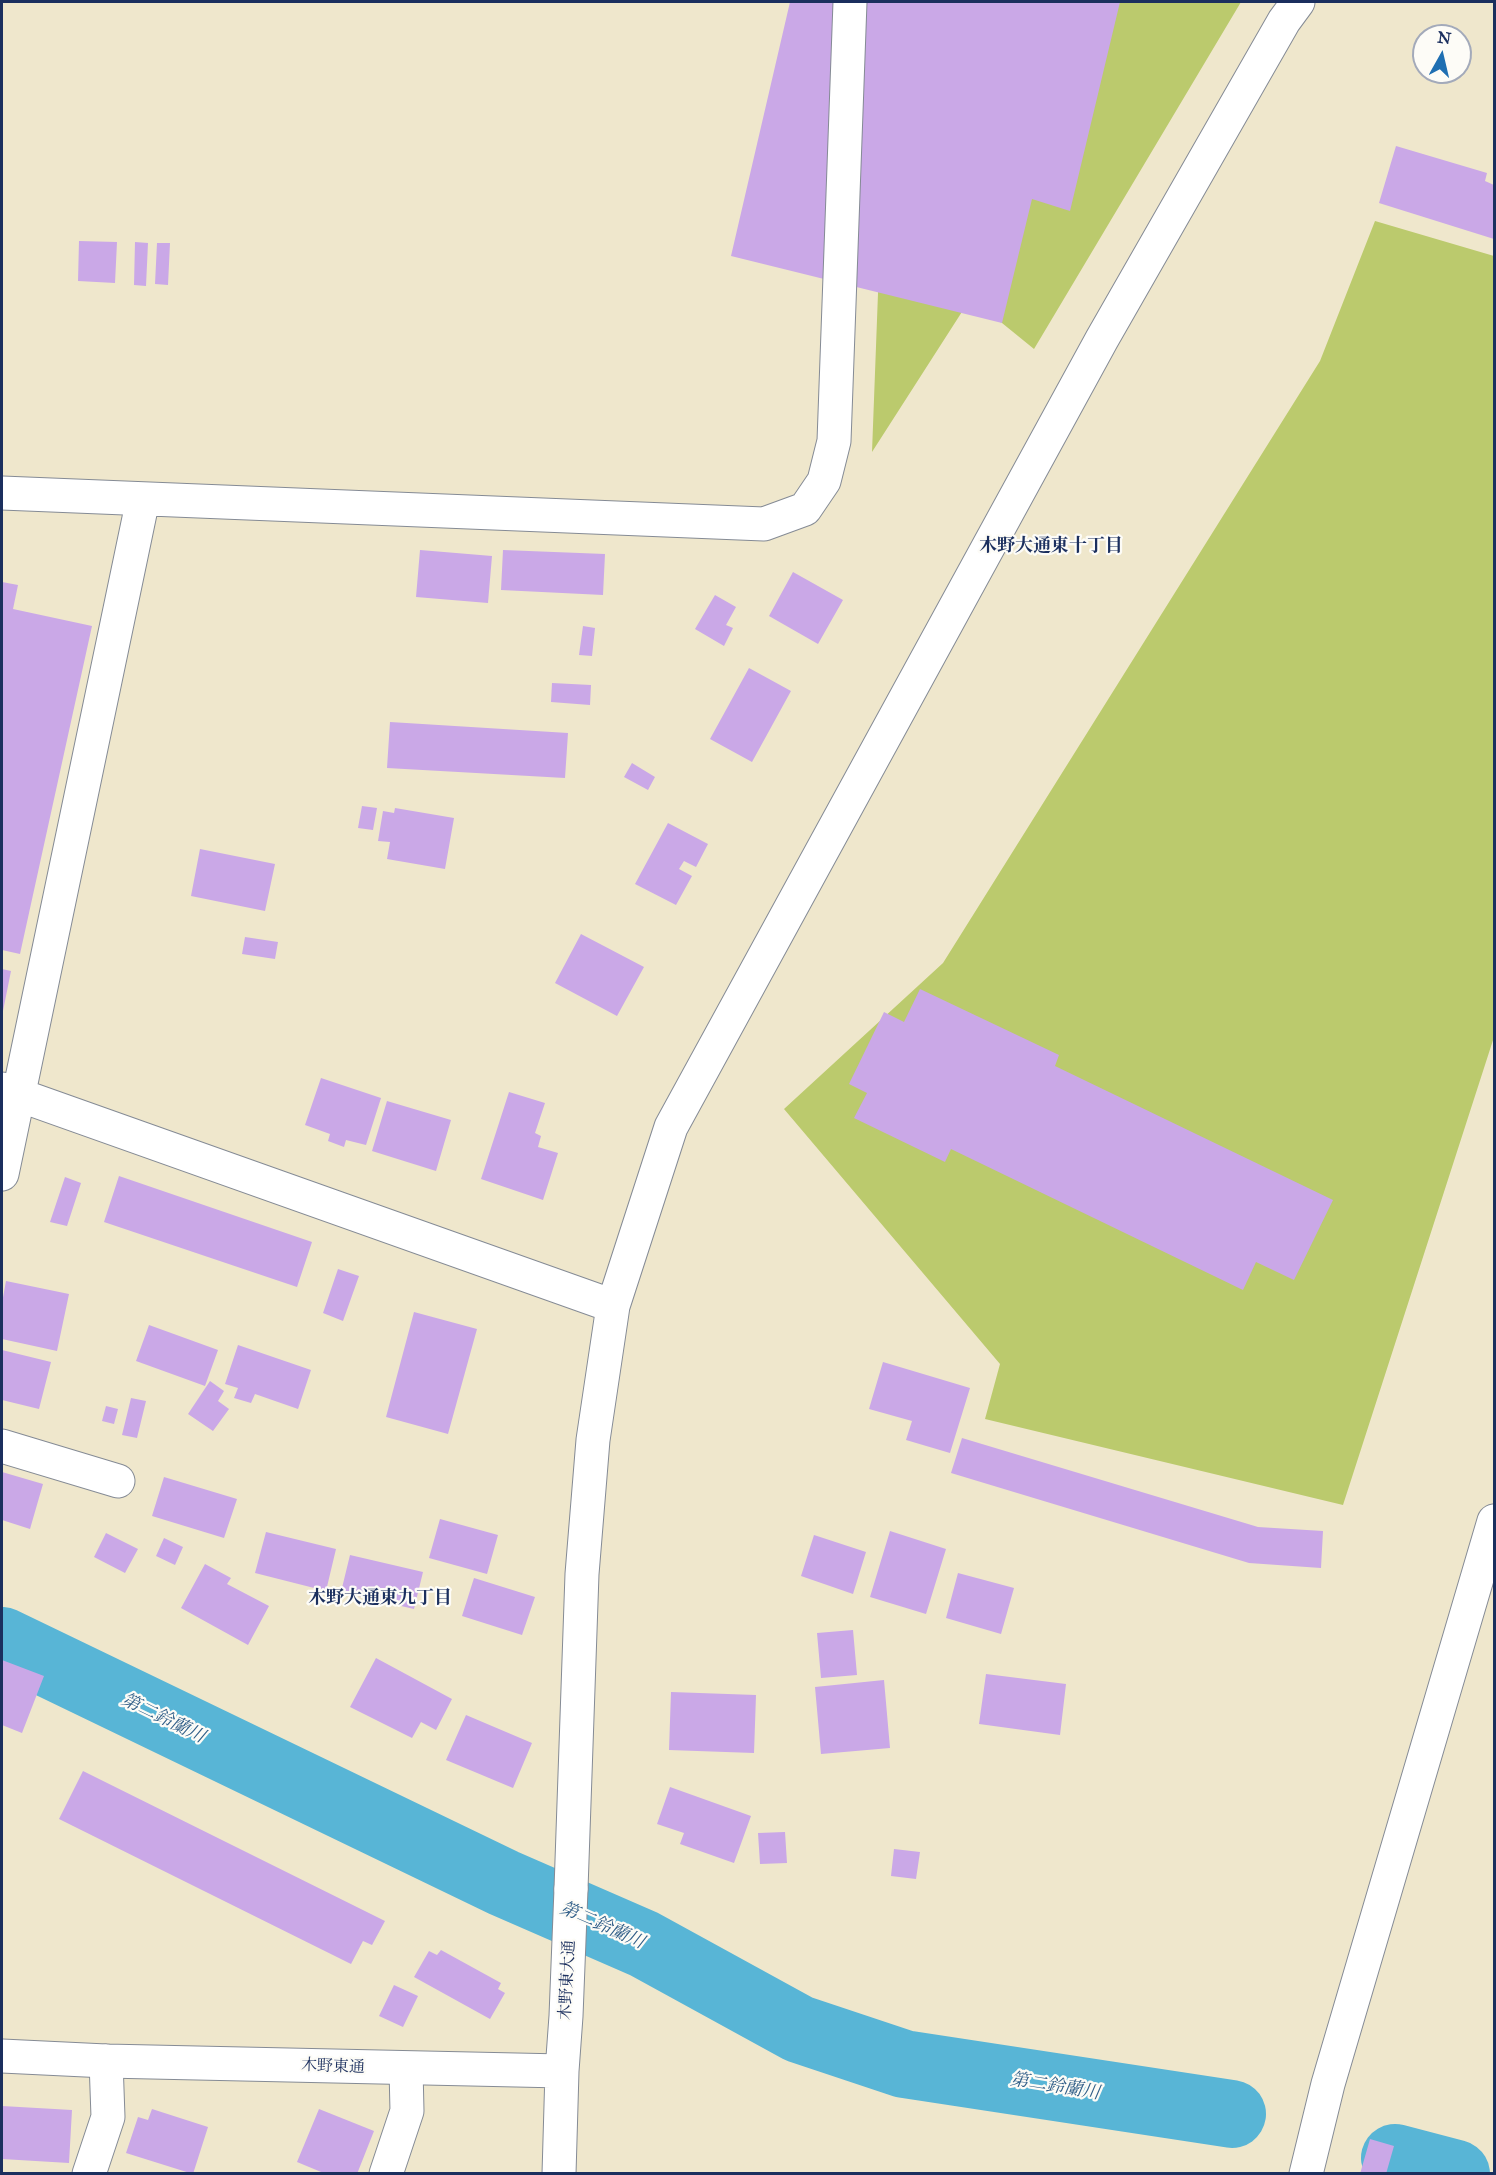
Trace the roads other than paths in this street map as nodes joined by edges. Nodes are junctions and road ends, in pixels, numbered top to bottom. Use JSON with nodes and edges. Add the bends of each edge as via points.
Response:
{"nodes":[{"id":1,"x":850,"y":2,"type":"edge"},
{"id":2,"x":1298,"y":2,"type":"edge"},
{"id":3,"x":2,"y":493,"type":"edge"},
{"id":4,"x":143,"y":499,"type":"junction"},
{"id":5,"x":10,"y":1092,"type":"edge"},
{"id":6,"x":2,"y":1174,"type":"edge"},
{"id":7,"x":612,"y":1306,"type":"junction"},
{"id":8,"x":2,"y":1446,"type":"edge"},
{"id":9,"x":118,"y":1481,"type":"dead end"},
{"id":10,"x":1494,"y":1521,"type":"edge"},
{"id":11,"x":2,"y":2056,"type":"edge"},
{"id":12,"x":105,"y":2061,"type":"junction"},
{"id":13,"x":405,"y":2069,"type":"junction"},
{"id":14,"x":562,"y":2071,"type":"junction"},
{"id":15,"x":89,"y":2174,"type":"edge"},
{"id":16,"x":386,"y":2174,"type":"edge"},
{"id":17,"x":559,"y":2174,"type":"edge"},
{"id":18,"x":1306,"y":2174,"type":"edge"}],
"edges":[{"from":1,"to":4,"type":"street","via":[[834,441],[824,481],[805,509],[764,524]]},
{"from":2,"to":7,"type":"street","name":"木野東大通","via":[[1102,339],[671,1126]]},
{"from":3,"to":4,"type":"street"},
{"from":4,"to":5,"type":"street"},
{"from":5,"to":6,"type":"street"},
{"from":5,"to":7,"type":"street"},
{"from":7,"to":14,"type":"street","name":"木野東大通","via":[[593,1440],[582,1574]]},
{"from":8,"to":9,"type":"street"},
{"from":10,"to":18,"type":"street","via":[[1332,2072]]},
{"from":11,"to":12,"type":"street","name":"木野東通"},
{"from":12,"to":13,"type":"street","name":"木野東通"},
{"from":12,"to":15,"type":"street","via":[[108,2117]]},
{"from":13,"to":14,"type":"street","name":"木野東通"},
{"from":13,"to":16,"type":"street","via":[[407,2110]]},
{"from":14,"to":17,"type":"street"}]}
